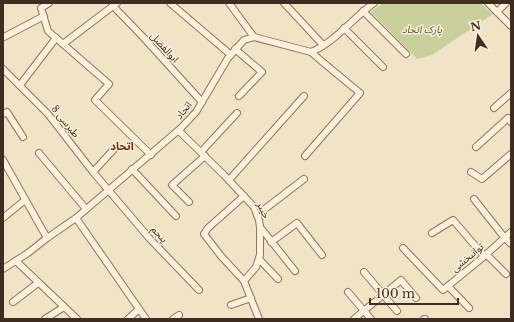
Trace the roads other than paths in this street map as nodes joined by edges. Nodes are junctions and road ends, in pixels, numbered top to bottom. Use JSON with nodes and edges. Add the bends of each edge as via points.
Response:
{"nodes":[{"id":1,"x":49,"y":3,"type":"edge"},
{"id":2,"x":170,"y":3,"type":"edge"},
{"id":3,"x":229,"y":3,"type":"edge"},
{"id":4,"x":284,"y":3,"type":"edge"},
{"id":5,"x":374,"y":3,"type":"edge"},
{"id":6,"x":488,"y":3,"type":"edge"},
{"id":7,"x":506,"y":3,"type":"edge"},
{"id":8,"x":115,"y":5,"type":"edge"},
{"id":9,"x":363,"y":11,"type":"junction"},
{"id":10,"x":497,"y":12,"type":"junction"},
{"id":11,"x":44,"y":16,"type":"junction"},
{"id":12,"x":511,"y":26,"type":"edge"},
{"id":13,"x":344,"y":28,"type":"junction"},
{"id":14,"x":4,"y":37,"type":"dead end"},
{"id":15,"x":254,"y":37,"type":"junction"},
{"id":16,"x":56,"y":38,"type":"junction"},
{"id":17,"x":63,"y":44,"type":"junction"},
{"id":18,"x":323,"y":45,"type":"junction"},
{"id":19,"x":235,"y":49,"type":"junction"},
{"id":20,"x":311,"y":52,"type":"junction"},
{"id":21,"x":406,"y":54,"type":"dead end"},
{"id":22,"x":231,"y":55,"type":"junction"},
{"id":23,"x":383,"y":67,"type":"dead end"},
{"id":24,"x":3,"y":69,"type":"edge"},
{"id":25,"x":20,"y":85,"type":"junction"},
{"id":26,"x":511,"y":93,"type":"edge"},
{"id":27,"x":238,"y":96,"type":"dead end"},
{"id":28,"x":304,"y":96,"type":"dead end"},
{"id":29,"x":202,"y":102,"type":"junction"},
{"id":30,"x":494,"y":108,"type":"dead end"},
{"id":31,"x":237,"y":113,"type":"dead end"},
{"id":32,"x":3,"y":114,"type":"edge"},
{"id":33,"x":510,"y":121,"type":"edge"},
{"id":34,"x":178,"y":131,"type":"junction"},
{"id":35,"x":23,"y":137,"type":"dead end"},
{"id":36,"x":476,"y":146,"type":"dead end"},
{"id":37,"x":115,"y":148,"type":"dead end"},
{"id":38,"x":39,"y":153,"type":"dead end"},
{"id":39,"x":203,"y":154,"type":"junction"},
{"id":40,"x":511,"y":154,"type":"edge"},
{"id":41,"x":151,"y":155,"type":"junction"},
{"id":42,"x":305,"y":156,"type":"dead end"},
{"id":43,"x":3,"y":160,"type":"edge"},
{"id":44,"x":132,"y":169,"type":"junction"},
{"id":45,"x":5,"y":170,"type":"edge"},
{"id":46,"x":92,"y":172,"type":"junction"},
{"id":47,"x":471,"y":172,"type":"dead end"},
{"id":48,"x":304,"y":179,"type":"dead end"},
{"id":49,"x":229,"y":180,"type":"junction"},
{"id":50,"x":108,"y":190,"type":"junction"},
{"id":51,"x":244,"y":196,"type":"junction"},
{"id":52,"x":474,"y":198,"type":"dead end"},
{"id":53,"x":26,"y":200,"type":"junction"},
{"id":54,"x":189,"y":202,"type":"dead end"},
{"id":55,"x":86,"y":209,"type":"junction"},
{"id":56,"x":257,"y":215,"type":"junction"},
{"id":57,"x":176,"y":216,"type":"dead end"},
{"id":58,"x":3,"y":218,"type":"edge"},
{"id":59,"x":76,"y":218,"type":"junction"},
{"id":60,"x":260,"y":228,"type":"junction"},
{"id":61,"x":511,"y":232,"type":"edge"},
{"id":62,"x":432,"y":233,"type":"dead end"},
{"id":63,"x":47,"y":238,"type":"junction"},
{"id":64,"x":504,"y":238,"type":"junction"},
{"id":65,"x":271,"y":242,"type":"junction"},
{"id":66,"x":511,"y":244,"type":"edge"},
{"id":67,"x":404,"y":248,"type":"dead end"},
{"id":68,"x":322,"y":255,"type":"dead end"},
{"id":69,"x":485,"y":255,"type":"junction"},
{"id":70,"x":259,"y":259,"type":"junction"},
{"id":71,"x":16,"y":261,"type":"junction"},
{"id":72,"x":3,"y":269,"type":"edge"},
{"id":73,"x":295,"y":272,"type":"dead end"},
{"id":74,"x":364,"y":272,"type":"dead end"},
{"id":75,"x":506,"y":274,"type":"dead end"},
{"id":76,"x":278,"y":278,"type":"dead end"},
{"id":77,"x":244,"y":280,"type":"junction"},
{"id":78,"x":38,"y":283,"type":"junction"},
{"id":79,"x":448,"y":286,"type":"junction"},
{"id":80,"x":199,"y":290,"type":"dead end"},
{"id":81,"x":348,"y":292,"type":"dead end"},
{"id":82,"x":382,"y":295,"type":"junction"},
{"id":83,"x":251,"y":298,"type":"junction"},
{"id":84,"x":416,"y":298,"type":"dead end"},
{"id":85,"x":13,"y":302,"type":"dead end"},
{"id":86,"x":231,"y":305,"type":"dead end"},
{"id":87,"x":64,"y":306,"type":"junction"},
{"id":88,"x":469,"y":308,"type":"dead end"},
{"id":89,"x":140,"y":309,"type":"junction"},
{"id":90,"x":364,"y":311,"type":"junction"},
{"id":91,"x":397,"y":311,"type":"dead end"},
{"id":92,"x":45,"y":319,"type":"edge"},
{"id":93,"x":77,"y":319,"type":"edge"},
{"id":94,"x":128,"y":319,"type":"edge"},
{"id":95,"x":146,"y":319,"type":"edge"},
{"id":96,"x":259,"y":319,"type":"edge"},
{"id":97,"x":354,"y":319,"type":"edge"},
{"id":98,"x":371,"y":319,"type":"edge"}],
"edges":[{"from":1,"to":11,"type":"street","via":[[41,8]]},
{"from":2,"to":22,"type":"street"},
{"from":3,"to":15,"type":"street"},
{"from":4,"to":18,"type":"street"},
{"from":5,"to":9,"type":"street"},
{"from":6,"to":10,"type":"street"},
{"from":7,"to":10,"type":"street"},
{"from":8,"to":17,"type":"street"},
{"from":8,"to":29,"type":"street","name":"ابوالفضل"},
{"from":9,"to":13,"type":"street"},
{"from":9,"to":21,"type":"street"},
{"from":10,"to":12,"type":"street"},
{"from":11,"to":14,"type":"street"},
{"from":11,"to":16,"type":"street","via":[[48,31]]},
{"from":13,"to":18,"type":"street"},
{"from":13,"to":23,"type":"street"},
{"from":15,"to":19,"type":"street","name":"اتحاد","via":[[244,40]]},
{"from":15,"to":20,"type":"street"},
{"from":16,"to":17,"type":"street"},
{"from":16,"to":25,"type":"street"},
{"from":17,"to":41,"type":"street","via":[[109,84],[95,100]]},
{"from":18,"to":20,"type":"street"},
{"from":19,"to":22,"type":"street","name":"اتحاد"},
{"from":19,"to":27,"type":"street","via":[[262,72]]},
{"from":20,"to":42,"type":"street","via":[[360,93]]},
{"from":22,"to":29,"type":"street","name":"اتحاد"},
{"from":24,"to":25,"type":"street","name":"طبرسی 8"},
{"from":25,"to":46,"type":"street","name":"طبرسی 8","via":[[48,114]]},
{"from":26,"to":30,"type":"street"},
{"from":28,"to":49,"type":"street"},
{"from":29,"to":34,"type":"street","name":"اتحاد"},
{"from":31,"to":39,"type":"street"},
{"from":32,"to":35,"type":"street","via":[[7,112]]},
{"from":33,"to":36,"type":"street","via":[[508,118]]},
{"from":34,"to":39,"type":"street","name":"خیبر"},
{"from":34,"to":41,"type":"street","name":"اتحاد"},
{"from":37,"to":46,"type":"street"},
{"from":38,"to":55,"type":"street"},
{"from":39,"to":49,"type":"street","name":"خیبر"},
{"from":39,"to":54,"type":"street","via":[[172,185]]},
{"from":40,"to":47,"type":"street","via":[[482,179]]},
{"from":41,"to":44,"type":"street","name":"اتحاد"},
{"from":43,"to":45,"type":"street"},
{"from":44,"to":50,"type":"street","name":"اتحاد"},
{"from":44,"to":57,"type":"street"},
{"from":45,"to":53,"type":"street"},
{"from":46,"to":50,"type":"street","name":"طبرسی 8"},
{"from":48,"to":56,"type":"street"},
{"from":49,"to":51,"type":"street","name":"خیبر"},
{"from":50,"to":55,"type":"street","name":"اتحاد"},
{"from":50,"to":80,"type":"street","name":"پنجم"},
{"from":51,"to":56,"type":"street","name":"خیبر","via":[[254,207]]},
{"from":51,"to":77,"type":"street","via":[[204,234]]},
{"from":52,"to":64,"type":"street"},
{"from":53,"to":58,"type":"street"},
{"from":53,"to":63,"type":"street"},
{"from":55,"to":59,"type":"street","name":"اتحاد"},
{"from":56,"to":60,"type":"street","name":"خیبر"},
{"from":59,"to":63,"type":"street","name":"اتحاد"},
{"from":59,"to":89,"type":"street"},
{"from":60,"to":65,"type":"street"},
{"from":60,"to":70,"type":"street","name":"خیبر"},
{"from":61,"to":64,"type":"street","name":"توانبخشی"},
{"from":62,"to":69,"type":"street","via":[[453,220]]},
{"from":63,"to":71,"type":"street","name":"اتحاد"},
{"from":64,"to":66,"type":"street"},
{"from":64,"to":69,"type":"street","name":"توانبخشی"},
{"from":65,"to":68,"type":"street","via":[[297,223]]},
{"from":65,"to":73,"type":"street"},
{"from":67,"to":79,"type":"street","name":"توانبخشی","via":[[443,290]]},
{"from":69,"to":75,"type":"street"},
{"from":69,"to":79,"type":"street","name":"توانبخشی"},
{"from":70,"to":76,"type":"street"},
{"from":70,"to":77,"type":"street","via":[[256,267]]},
{"from":71,"to":72,"type":"street","name":"اتحاد"},
{"from":71,"to":78,"type":"street"},
{"from":74,"to":82,"type":"street"},
{"from":77,"to":83,"type":"street"},
{"from":78,"to":85,"type":"street"},
{"from":78,"to":87,"type":"street"},
{"from":79,"to":88,"type":"street"},
{"from":81,"to":90,"type":"street"},
{"from":82,"to":84,"type":"street","via":[[401,280]]},
{"from":82,"to":90,"type":"street"},
{"from":82,"to":91,"type":"street"},
{"from":83,"to":86,"type":"street"},
{"from":83,"to":96,"type":"street"},
{"from":87,"to":92,"type":"street"},
{"from":87,"to":93,"type":"street"},
{"from":89,"to":94,"type":"street"},
{"from":89,"to":95,"type":"street"},
{"from":90,"to":97,"type":"street"},
{"from":90,"to":98,"type":"street"}]}
